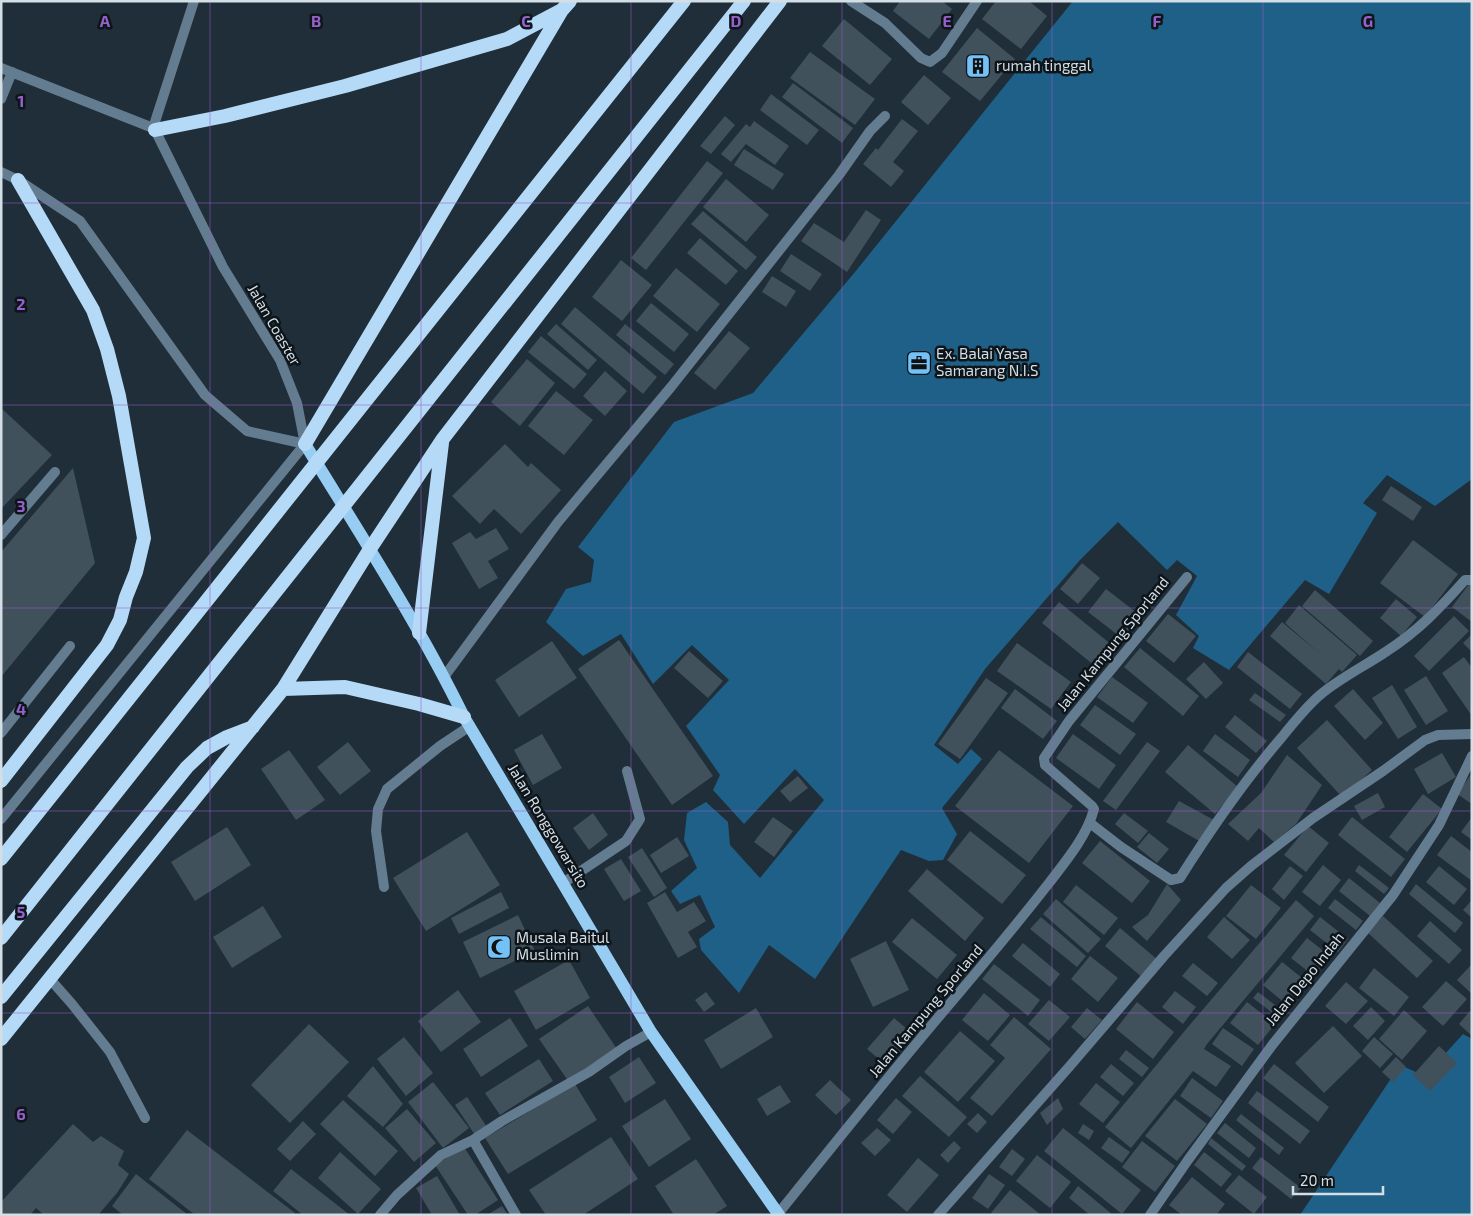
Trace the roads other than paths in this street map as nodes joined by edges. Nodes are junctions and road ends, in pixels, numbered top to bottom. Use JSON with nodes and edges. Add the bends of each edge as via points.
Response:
{"nodes":[{"id":1,"x":194,"y":1,"type":"edge"},
{"id":2,"x":684,"y":1,"type":"edge"},
{"id":3,"x":744,"y":1,"type":"edge"},
{"id":4,"x":780,"y":1,"type":"edge"},
{"id":5,"x":851,"y":1,"type":"edge"},
{"id":6,"x":977,"y":1,"type":"edge"},
{"id":7,"x":566,"y":6,"type":"edge"},
{"id":8,"x":1,"y":68,"type":"edge"},
{"id":9,"x":12,"y":72,"type":"junction"},
{"id":10,"x":1,"y":99,"type":"edge"},
{"id":11,"x":884,"y":116,"type":"dead end"},
{"id":12,"x":154,"y":129,"type":"junction"},
{"id":13,"x":1,"y":172,"type":"edge"},
{"id":14,"x":18,"y":180,"type":"junction"},
{"id":15,"x":442,"y":440,"type":"junction"},
{"id":16,"x":305,"y":444,"type":"junction"},
{"id":17,"x":56,"y":472,"type":"dead end"},
{"id":18,"x":1,"y":535,"type":"edge"},
{"id":19,"x":370,"y":549,"type":"junction"},
{"id":20,"x":1187,"y":577,"type":"dead end"},
{"id":21,"x":1472,"y":580,"type":"edge"},
{"id":22,"x":419,"y":633,"type":"junction"},
{"id":23,"x":70,"y":646,"type":"dead end"},
{"id":24,"x":444,"y":676,"type":"junction"},
{"id":25,"x":283,"y":689,"type":"junction"},
{"id":26,"x":467,"y":722,"type":"junction"},
{"id":27,"x":253,"y":726,"type":"junction"},
{"id":28,"x":1,"y":733,"type":"edge"},
{"id":29,"x":1472,"y":734,"type":"edge"},
{"id":30,"x":1472,"y":756,"type":"edge"},
{"id":31,"x":627,"y":771,"type":"dead end"},
{"id":32,"x":1,"y":782,"type":"edge"},
{"id":33,"x":1,"y":818,"type":"edge"},
{"id":34,"x":1090,"y":823,"type":"junction"},
{"id":35,"x":1,"y":859,"type":"edge"},
{"id":36,"x":563,"y":883,"type":"junction"},
{"id":37,"x":384,"y":887,"type":"dead end"},
{"id":38,"x":1,"y":938,"type":"edge"},
{"id":39,"x":50,"y":979,"type":"junction"},
{"id":40,"x":1,"y":997,"type":"edge"},
{"id":41,"x":651,"y":1032,"type":"junction"},
{"id":42,"x":1,"y":1039,"type":"edge"},
{"id":43,"x":145,"y":1118,"type":"dead end"},
{"id":44,"x":473,"y":1140,"type":"junction"},
{"id":45,"x":779,"y":1214,"type":"edge"},
{"id":46,"x":380,"y":1215,"type":"edge"},
{"id":47,"x":516,"y":1215,"type":"edge"},
{"id":48,"x":938,"y":1215,"type":"edge"},
{"id":49,"x":1150,"y":1215,"type":"edge"}],
"edges":[{"from":1,"to":12,"type":"street"},
{"from":2,"to":35,"type":"highway","bridge":true},
{"from":3,"to":38,"type":"highway","bridge":true},
{"from":4,"to":15,"type":"highway"},
{"from":5,"to":6,"type":"street","via":[[885,23],[920,58],[930,62],[942,53]]},
{"from":7,"to":12,"type":"highway","via":[[507,39],[345,86],[225,116]]},
{"from":7,"to":16,"type":"highway"},
{"from":8,"to":9,"type":"street"},
{"from":9,"to":10,"type":"street"},
{"from":9,"to":12,"type":"street"},
{"from":11,"to":24,"type":"street","via":[[676,380],[558,522]]},
{"from":12,"to":16,"type":"street","name":"Jalan Coaster","via":[[223,267],[280,360],[297,403]]},
{"from":13,"to":14,"type":"street"},
{"from":14,"to":16,"type":"street","via":[[80,221],[205,395],[247,431]]},
{"from":14,"to":32,"type":"highway","via":[[93,310],[114,374],[144,538],[120,620],[107,645]]},
{"from":15,"to":19,"type":"highway"},
{"from":15,"to":22,"type":"highway"},
{"from":16,"to":19,"type":"main road","name":"Jalan Ronggowarsito"},
{"from":16,"to":33,"type":"street"},
{"from":17,"to":18,"type":"street"},
{"from":19,"to":22,"type":"main road","name":"Jalan Ronggowarsito"},
{"from":19,"to":25,"type":"highway"},
{"from":20,"to":34,"type":"street","name":"Jalan Kampung Sporland","via":[[1069,721],[1044,758],[1045,765],[1092,806]]},
{"from":21,"to":34,"type":"street","via":[[1465,580],[1437,612],[1388,651],[1320,694],[1240,789],[1180,878],[1171,880]]},
{"from":22,"to":24,"type":"main road","name":"Jalan Ronggowarsito"},
{"from":23,"to":28,"type":"street"},
{"from":24,"to":26,"type":"main road","name":"Jalan Ronggowarsito"},
{"from":25,"to":26,"type":"highway","via":[[345,687],[419,704]]},
{"from":25,"to":27,"type":"highway"},
{"from":26,"to":36,"type":"main road","name":"Jalan Ronggowarsito"},
{"from":26,"to":37,"type":"street","via":[[387,789],[378,809],[376,831]]},
{"from":27,"to":39,"type":"highway"},
{"from":27,"to":40,"type":"highway","via":[[207,748],[187,766]]},
{"from":29,"to":48,"type":"street","via":[[1438,735],[1425,740],[1314,818],[1226,888]]},
{"from":30,"to":49,"type":"street","name":"Jalan Depo Indah","via":[[1440,825],[1393,895],[1273,1044]]},
{"from":31,"to":36,"type":"street","via":[[640,819],[626,841]]},
{"from":34,"to":45,"type":"street","name":"Jalan Kampung Sporland","via":[[1016,926]]},
{"from":36,"to":41,"type":"main road","name":"Jalan Ronggowarsito"},
{"from":39,"to":42,"type":"highway"},
{"from":39,"to":43,"type":"street","via":[[110,1052]]},
{"from":41,"to":44,"type":"street"},
{"from":41,"to":45,"type":"main road","name":"Jalan Ronggowarsito"},
{"from":44,"to":46,"type":"street","via":[[441,1155]]},
{"from":44,"to":47,"type":"street"}]}
